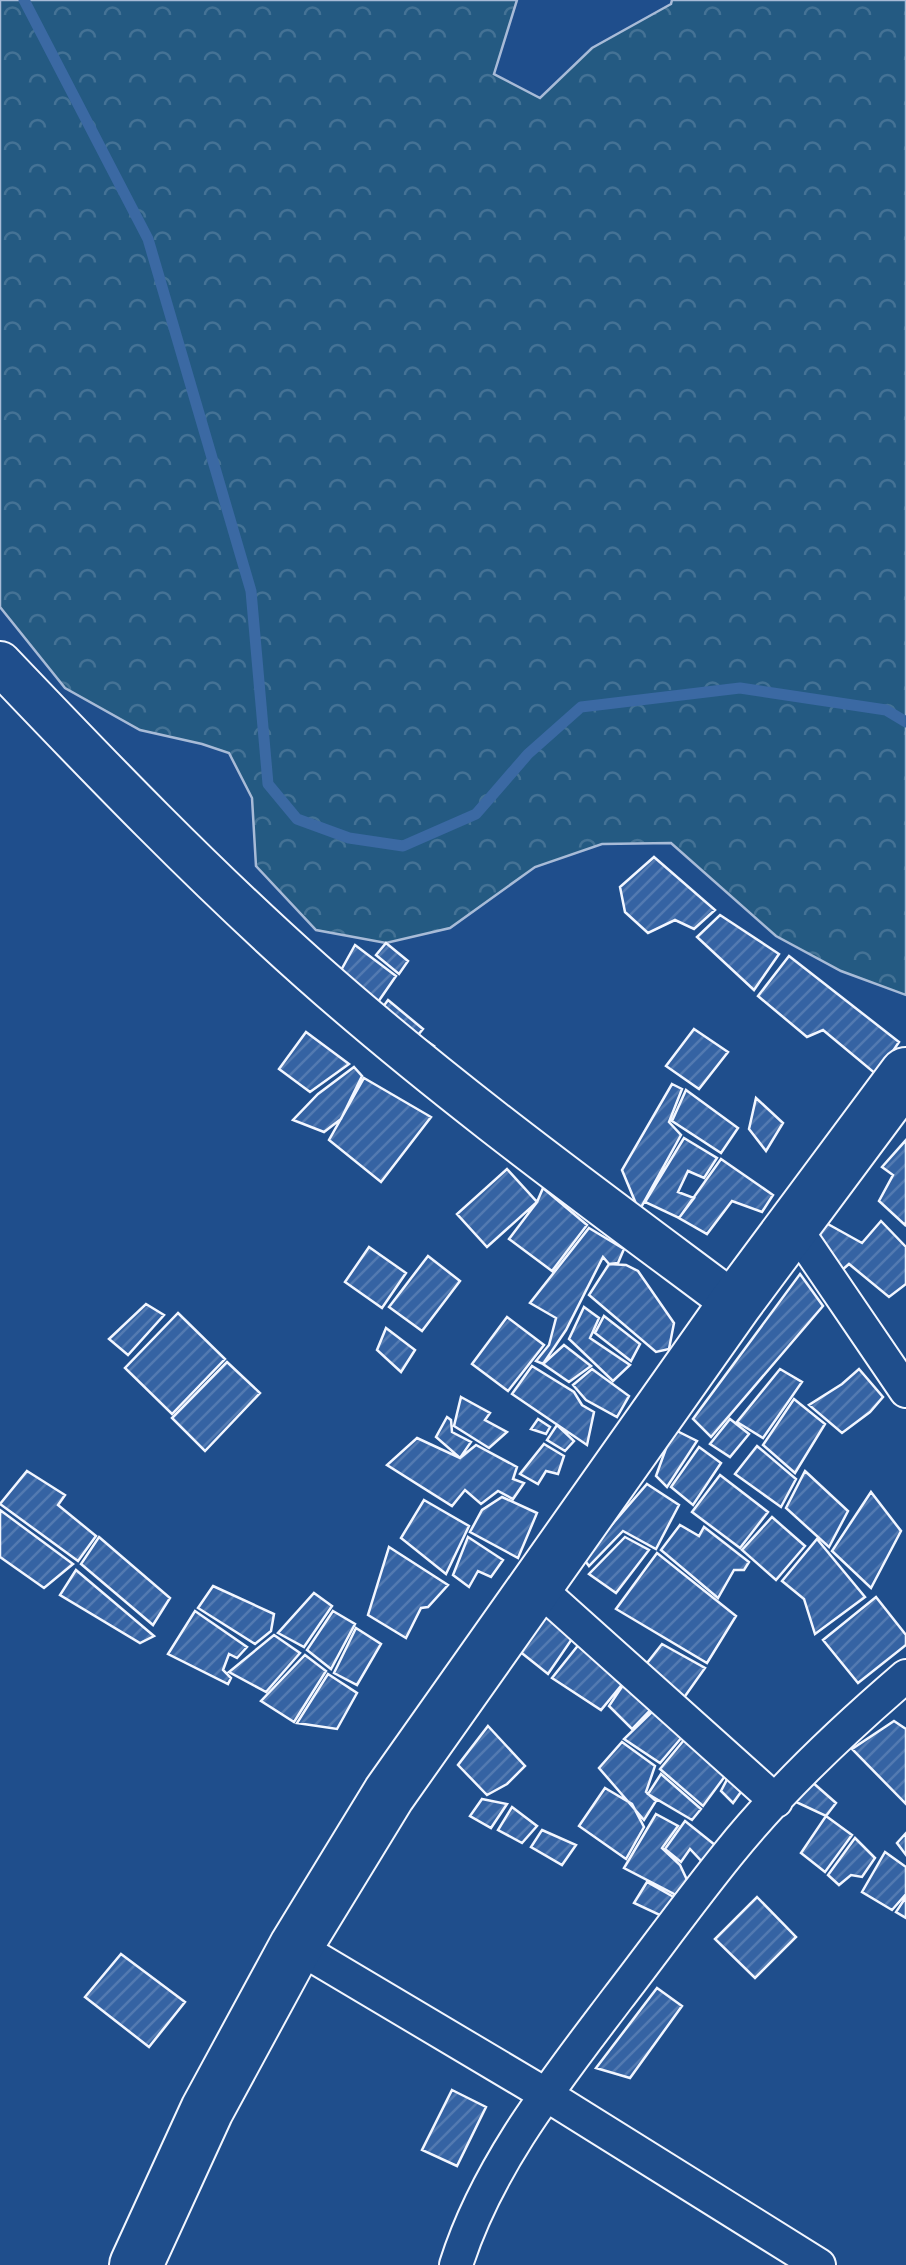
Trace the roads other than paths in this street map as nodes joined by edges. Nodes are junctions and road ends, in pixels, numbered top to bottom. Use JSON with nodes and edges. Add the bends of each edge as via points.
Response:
{"nodes":[{"id":1,"x":0,"y":663,"type":"edge"},
{"id":2,"x":906,"y":1074,"type":"edge"},
{"id":3,"x":793,"y":1225,"type":"junction"},
{"id":4,"x":735,"y":1304,"type":"junction"},
{"id":5,"x":906,"y":1391,"type":"edge"},
{"id":6,"x":535,"y":1585,"type":"junction"},
{"id":7,"x":906,"y":1676,"type":"edge"},
{"id":8,"x":776,"y":1800,"type":"junction"},
{"id":9,"x":296,"y":1946,"type":"junction"},
{"id":10,"x":545,"y":2094,"type":"junction"},
{"id":11,"x":136,"y":2265,"type":"edge"},
{"id":12,"x":456,"y":2265,"type":"edge"},
{"id":13,"x":819,"y":2265,"type":"edge"}],
"edges":[{"from":1,"to":4,"type":"street","via":[[129,798],[312,972],[491,1122]]},
{"from":2,"to":3,"type":"main road"},
{"from":3,"to":4,"type":"main road"},
{"from":3,"to":5,"type":"street"},
{"from":4,"to":6,"type":"main road"},
{"from":6,"to":8,"type":"street"},
{"from":6,"to":9,"type":"main road","via":[[389,1794]]},
{"from":7,"to":8,"type":"street"},
{"from":8,"to":10,"type":"street"},
{"from":9,"to":10,"type":"street"},
{"from":9,"to":11,"type":"main road","via":[[206,2110]]},
{"from":10,"to":12,"type":"street","via":[[493,2180]]},
{"from":10,"to":13,"type":"street"}]}
